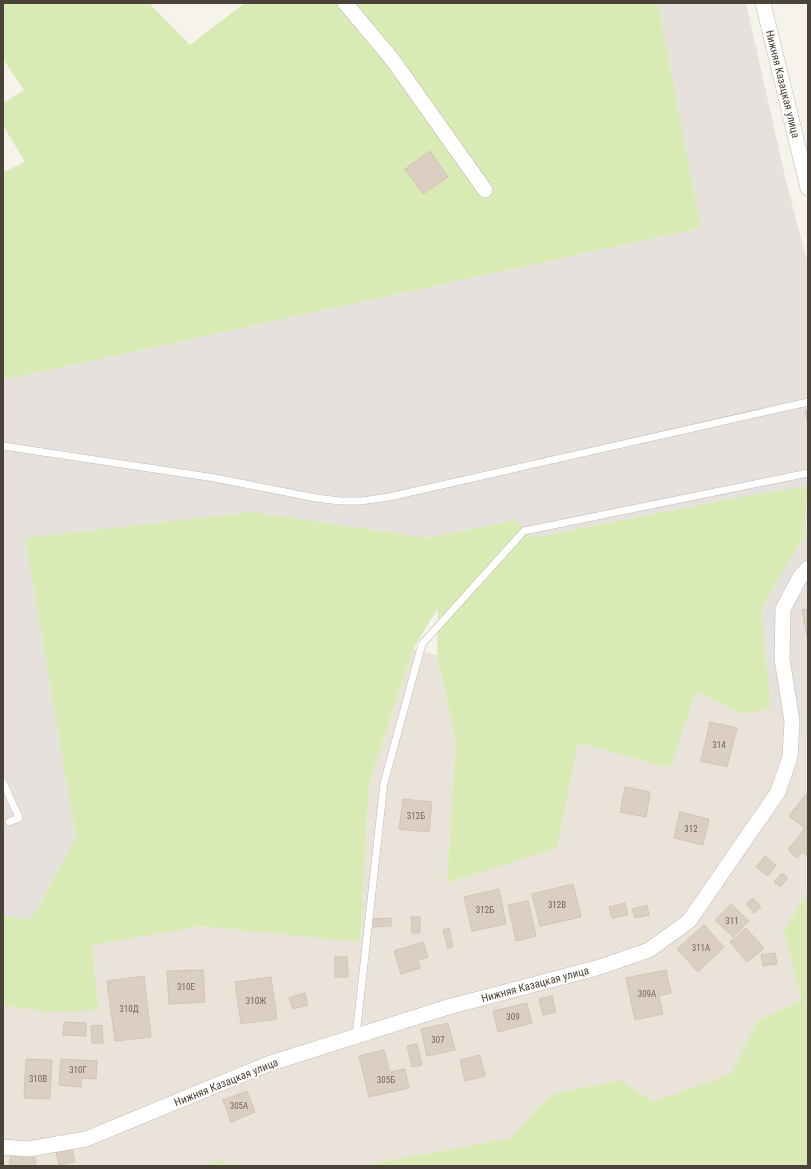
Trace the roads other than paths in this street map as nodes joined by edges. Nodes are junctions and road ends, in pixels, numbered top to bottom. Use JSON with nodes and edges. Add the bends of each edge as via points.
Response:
{"nodes":[{"id":1,"x":345,"y":3,"type":"edge"},
{"id":2,"x":763,"y":3,"type":"edge"},
{"id":3,"x":808,"y":188,"type":"edge"},
{"id":4,"x":485,"y":190,"type":"dead end"},
{"id":5,"x":808,"y":402,"type":"edge"},
{"id":6,"x":3,"y":446,"type":"edge"},
{"id":7,"x":808,"y":473,"type":"edge"},
{"id":8,"x":808,"y":568,"type":"edge"},
{"id":9,"x":3,"y":782,"type":"edge"},
{"id":10,"x":9,"y":822,"type":"dead end"},
{"id":11,"x":356,"y":1036,"type":"junction"},
{"id":12,"x":3,"y":1147,"type":"edge"}],
"edges":[{"from":1,"to":4,"type":"street","via":[[392,59]]},
{"from":2,"to":3,"type":"street","name":"Нижняя Казацкая улица"},
{"from":5,"to":6,"type":"lane","via":[[389,497],[361,501],[316,498],[215,478]]},
{"from":7,"to":11,"type":"lane","via":[[524,531],[422,644],[384,783]]},
{"from":8,"to":11,"type":"street","name":"Нижняя Казацкая улица","via":[[800,577],[783,609],[782,659],[792,721],[790,756],[778,792],[689,921],[649,950],[600,967],[448,1007]]},
{"from":9,"to":10,"type":"lane","via":[[19,818]]},
{"from":11,"to":12,"type":"street","name":"Нижняя Казацкая улица","via":[[268,1064],[86,1139],[28,1149]]}]}
